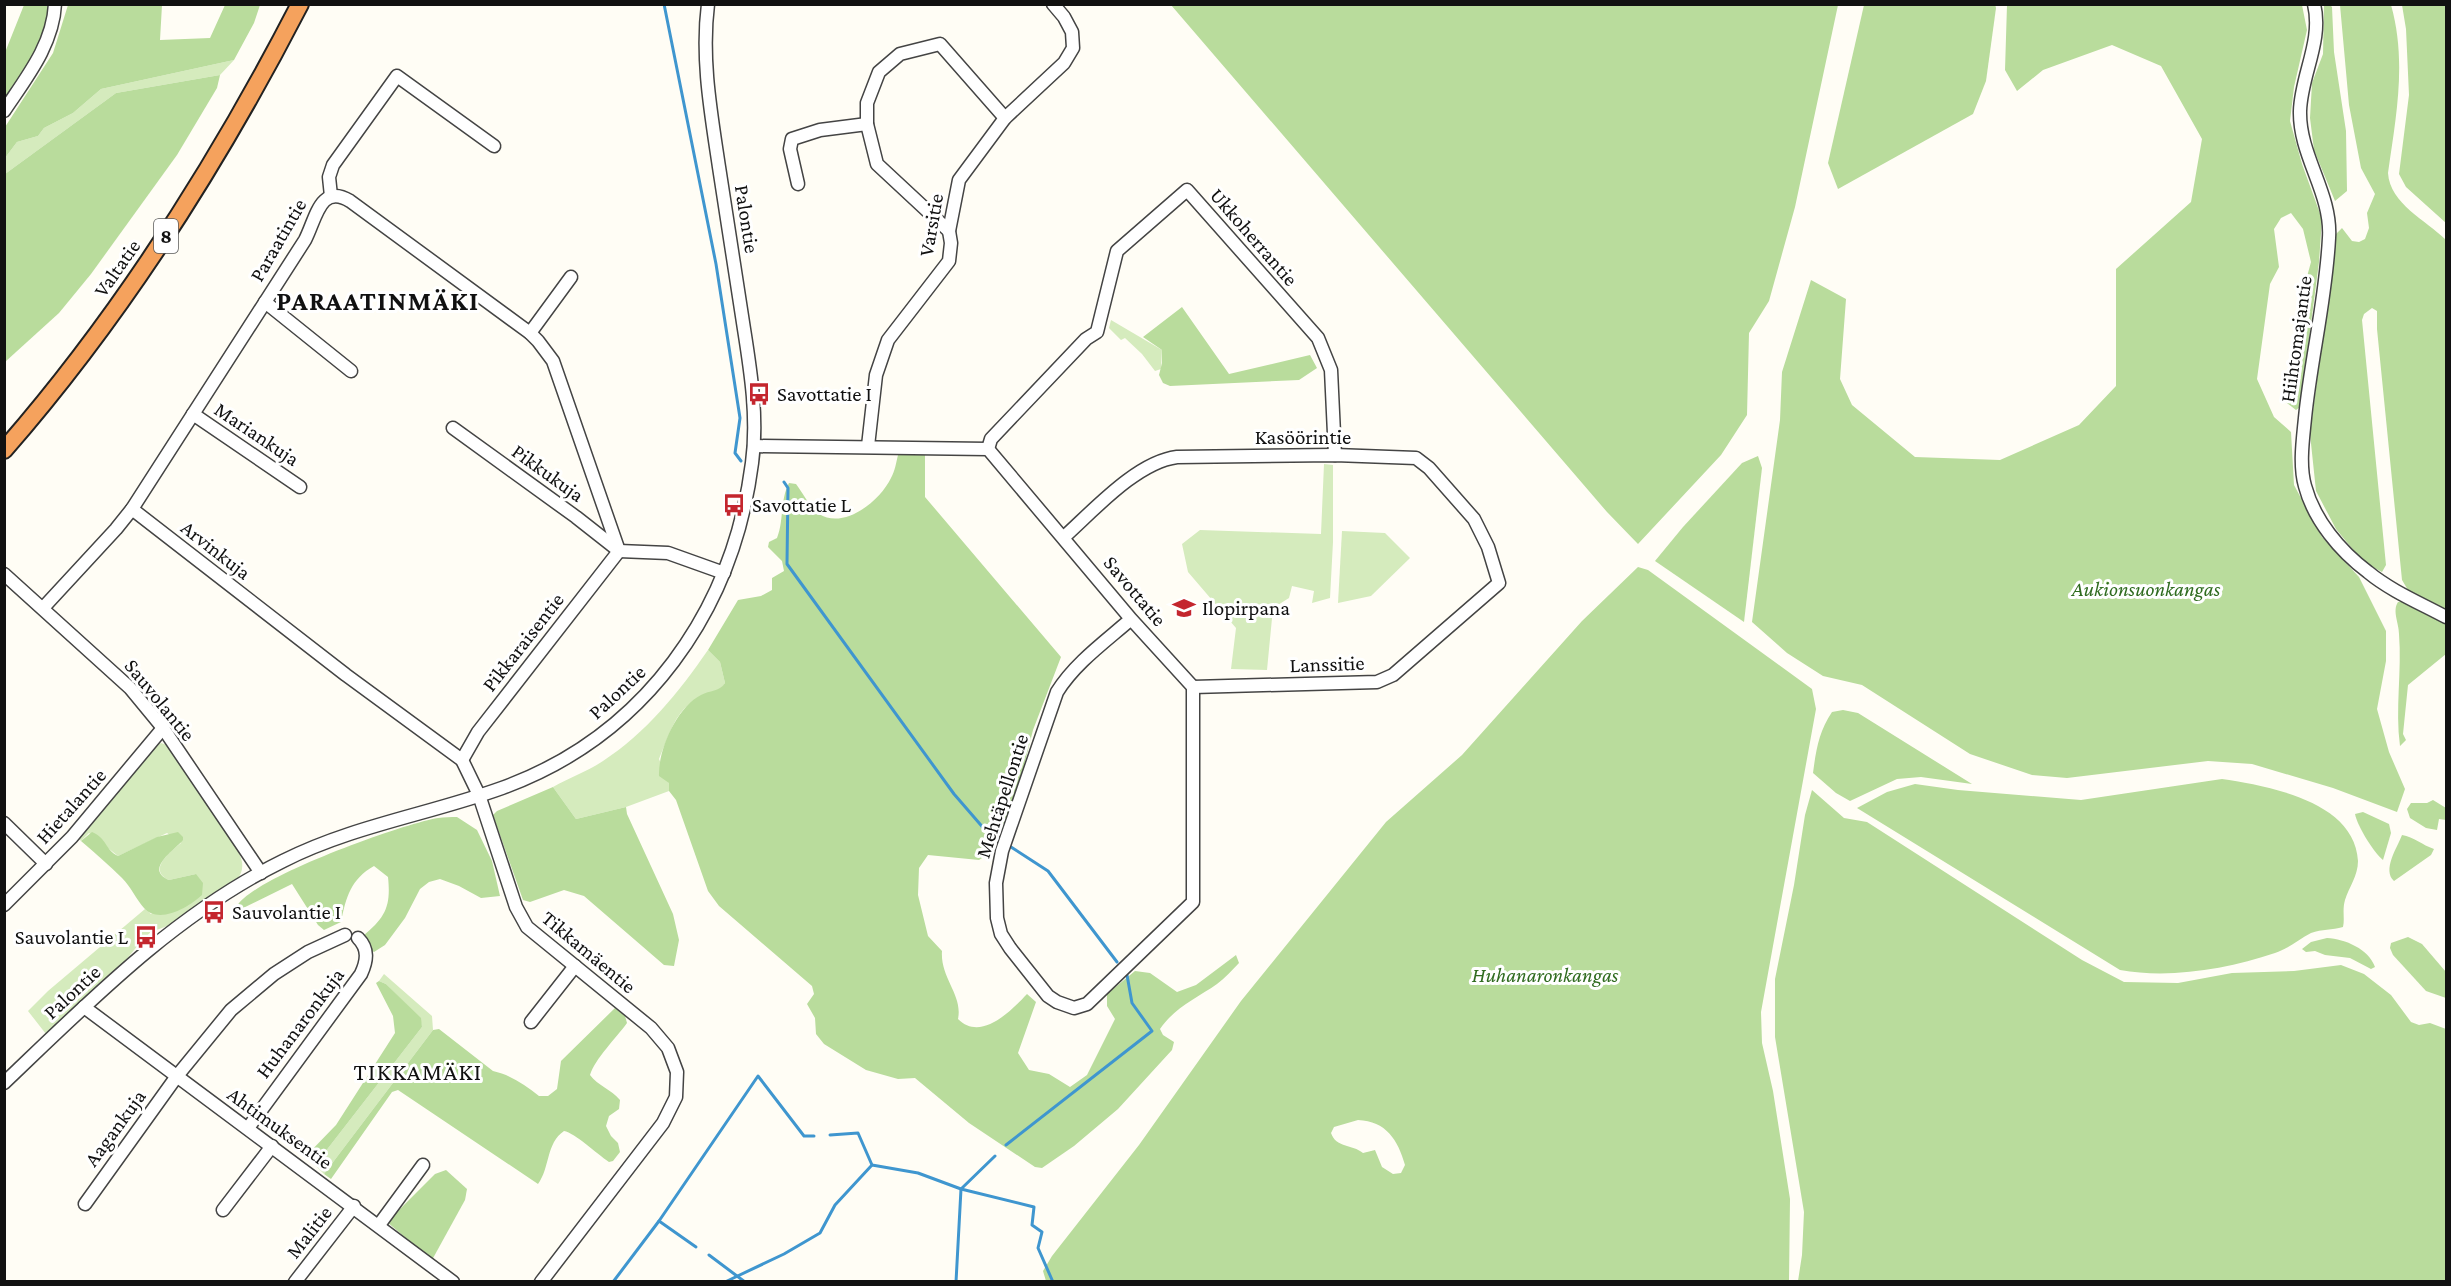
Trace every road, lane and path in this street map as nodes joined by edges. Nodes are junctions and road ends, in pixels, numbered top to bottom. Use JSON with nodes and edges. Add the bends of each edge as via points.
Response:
{"nodes":[{"id":1,"x":55,"y":4,"type":"edge"},
{"id":2,"x":300,"y":4,"type":"edge"},
{"id":3,"x":708,"y":4,"type":"edge"},
{"id":4,"x":1053,"y":4,"type":"edge"},
{"id":5,"x":2314,"y":4,"type":"edge"},
{"id":6,"x":4,"y":111,"type":"edge"},
{"id":7,"x":1005,"y":117,"type":"junction"},
{"id":8,"x":867,"y":124,"type":"junction"},
{"id":9,"x":494,"y":146,"type":"dead end"},
{"id":10,"x":798,"y":184,"type":"dead end"},
{"id":11,"x":331,"y":196,"type":"junction"},
{"id":12,"x":949,"y":231,"type":"junction"},
{"id":13,"x":571,"y":277,"type":"dead end"},
{"id":14,"x":265,"y":302,"type":"junction"},
{"id":15,"x":530,"y":333,"type":"junction"},
{"id":16,"x":351,"y":371,"type":"dead end"},
{"id":17,"x":193,"y":414,"type":"junction"},
{"id":18,"x":453,"y":428,"type":"dead end"},
{"id":19,"x":754,"y":446,"type":"junction"},
{"id":20,"x":868,"y":446,"type":"junction"},
{"id":21,"x":988,"y":449,"type":"junction"},
{"id":22,"x":4,"y":450,"type":"edge"},
{"id":23,"x":1335,"y":455,"type":"junction"},
{"id":24,"x":300,"y":487,"type":"dead end"},
{"id":25,"x":132,"y":509,"type":"junction"},
{"id":26,"x":1064,"y":537,"type":"junction"},
{"id":27,"x":619,"y":551,"type":"junction"},
{"id":28,"x":724,"y":573,"type":"junction"},
{"id":29,"x":4,"y":574,"type":"edge"},
{"id":30,"x":1499,"y":583,"type":"joint"},
{"id":31,"x":43,"y":608,"type":"junction"},
{"id":32,"x":2446,"y":617,"type":"edge"},
{"id":33,"x":1131,"y":619,"type":"junction"},
{"id":34,"x":276,"y":621,"type":"joint"},
{"id":35,"x":1193,"y":687,"type":"junction"},
{"id":36,"x":163,"y":728,"type":"junction"},
{"id":37,"x":462,"y":760,"type":"junction"},
{"id":38,"x":480,"y":795,"type":"junction"},
{"id":39,"x":4,"y":823,"type":"edge"},
{"id":40,"x":46,"y":864,"type":"junction"},
{"id":41,"x":261,"y":873,"type":"junction"},
{"id":42,"x":4,"y":905,"type":"edge"},
{"id":43,"x":345,"y":935,"type":"dead end"},
{"id":44,"x":358,"y":938,"type":"dead end"},
{"id":45,"x":575,"y":966,"type":"junction"},
{"id":46,"x":84,"y":1007,"type":"junction"},
{"id":47,"x":531,"y":1022,"type":"dead end"},
{"id":48,"x":177,"y":1076,"type":"junction"},
{"id":49,"x":4,"y":1083,"type":"edge"},
{"id":50,"x":248,"y":1128,"type":"junction"},
{"id":51,"x":272,"y":1146,"type":"junction"},
{"id":52,"x":423,"y":1165,"type":"dead end"},
{"id":53,"x":85,"y":1204,"type":"dead end"},
{"id":54,"x":354,"y":1206,"type":"junction"},
{"id":55,"x":223,"y":1210,"type":"dead end"},
{"id":56,"x":379,"y":1225,"type":"junction"},
{"id":57,"x":446,"y":1280,"type":"edge"},
{"id":58,"x":296,"y":1281,"type":"edge"},
{"id":59,"x":541,"y":1281,"type":"edge"}],
"edges":[{"from":1,"to":6,"type":"street","via":[[47,41]]},
{"from":2,"to":22,"type":"highway","name":"Valtatie","number":"8","via":[[197,189],[158,248],[77,362]]},
{"from":3,"to":19,"type":"street","name":"Palontie","via":[[705,57],[710,107],[747,346]]},
{"from":4,"to":7,"type":"street","name":"Varsitie","via":[[1072,32],[1073,48],[1064,63]]},
{"from":5,"to":32,"type":"street","name":"Hiihtomajantie","via":[[2316,37],[2303,93],[2301,129],[2326,208],[2329,237],[2307,393],[2304,483],[2323,525],[2355,562]]},
{"from":7,"to":8,"type":"street","via":[[940,44],[900,54],[879,72],[867,103]]},
{"from":7,"to":12,"type":"street","name":"Varsitie","via":[[959,180]]},
{"from":8,"to":10,"type":"street","via":[[820,130],[792,139],[790,149]]},
{"from":8,"to":12,"type":"street","via":[[877,164]]},
{"from":9,"to":11,"type":"street","via":[[397,76],[333,165],[329,177]]},
{"from":11,"to":14,"type":"street","name":"Paraatintie","via":[[323,202],[305,240]]},
{"from":11,"to":15,"type":"street","name":"Paraatintie","via":[[341,195],[350,201]]},
{"from":12,"to":20,"type":"street","name":"Varsitie","via":[[949,261],[888,340],[876,375]]},
{"from":13,"to":15,"type":"street"},
{"from":14,"to":16,"type":"street"},
{"from":14,"to":17,"type":"street","name":"Paraatintie"},
{"from":15,"to":27,"type":"street","name":"Paraatintie","via":[[552,361]]},
{"from":17,"to":24,"type":"street","name":"Mariankuja"},
{"from":17,"to":25,"type":"street","name":"Paraatintie"},
{"from":18,"to":27,"type":"street","name":"Pikkukuja"},
{"from":19,"to":20,"type":"street"},
{"from":19,"to":28,"type":"street","name":"Palontie","via":[[741,521]]},
{"from":20,"to":21,"type":"street"},
{"from":21,"to":23,"type":"street","name":"Ukkoherrantie","via":[[991,438],[1097,332],[1117,251],[1187,190],[1318,338],[1331,370]]},
{"from":21,"to":26,"type":"street","name":"Savottatie"},
{"from":23,"to":26,"type":"street","name":"Kasöörintie","via":[[1164,459],[1129,480]]},
{"from":23,"to":30,"type":"street","name":"Kasöörintie","via":[[1416,458],[1429,468],[1474,519]]},
{"from":25,"to":31,"type":"street","name":"Paraatintie"},
{"from":25,"to":34,"type":"street","name":"Arvinkuja"},
{"from":26,"to":33,"type":"street","name":"Savottatie"},
{"from":27,"to":28,"type":"street","via":[[668,553]]},
{"from":27,"to":37,"type":"street","name":"Pikkaraisentie","via":[[478,732]]},
{"from":28,"to":38,"type":"street","name":"Palontie","via":[[709,608],[680,654],[628,712],[559,762]]},
{"from":29,"to":31,"type":"street","name":"Sauvolantie"},
{"from":30,"to":35,"type":"street","name":"Lanssitie","via":[[1393,675],[1377,682]]},
{"from":31,"to":36,"type":"street","name":"Sauvolantie","via":[[130,688]]},
{"from":33,"to":35,"type":"street","name":"Savottatie"},
{"from":33,"to":35,"type":"street","name":"Mehtäpellontie","via":[[1081,663],[1057,692],[1002,852],[996,883],[1001,934],[1048,996],[1057,1002],[1074,1008],[1087,1004],[1193,902]]},
{"from":34,"to":37,"type":"street","name":"Tikkamäentie"},
{"from":36,"to":40,"type":"street","name":"Hietalantie"},
{"from":36,"to":41,"type":"street","name":"Sauvolantie"},
{"from":37,"to":38,"type":"street","name":"Tikkamäentie"},
{"from":38,"to":41,"type":"street","name":"Palontie","via":[[344,836]]},
{"from":38,"to":45,"type":"street","name":"Tikkamäentie","via":[[521,918],[535,936]]},
{"from":39,"to":40,"type":"street"},
{"from":40,"to":42,"type":"street","name":"Hietalantie"},
{"from":41,"to":46,"type":"street","name":"Palontie","via":[[158,942]]},
{"from":43,"to":48,"type":"street","name":"Aagankuja","via":[[308,952],[256,988],[218,1024]]},
{"from":44,"to":50,"type":"street","name":"Huhanaronkuja","via":[[366,951],[361,974]]},
{"from":45,"to":47,"type":"street"},
{"from":45,"to":59,"type":"street","name":"Tikkamäentie","via":[[661,1038],[674,1060],[677,1084],[663,1123]]},
{"from":46,"to":48,"type":"street","name":"Ahtimuksentie"},
{"from":46,"to":49,"type":"street","name":"Palontie"},
{"from":48,"to":50,"type":"street","name":"Ahtimuksentie"},
{"from":48,"to":53,"type":"street","name":"Aagankuja"},
{"from":50,"to":51,"type":"street","name":"Ahtimuksentie"},
{"from":51,"to":54,"type":"street","name":"Ahtimuksentie"},
{"from":51,"to":55,"type":"street"},
{"from":52,"to":56,"type":"street"},
{"from":54,"to":56,"type":"street","name":"Ahtimuksentie"},
{"from":54,"to":58,"type":"street","name":"Malitie"},
{"from":56,"to":57,"type":"street","name":"Ahtimuksentie"}]}
